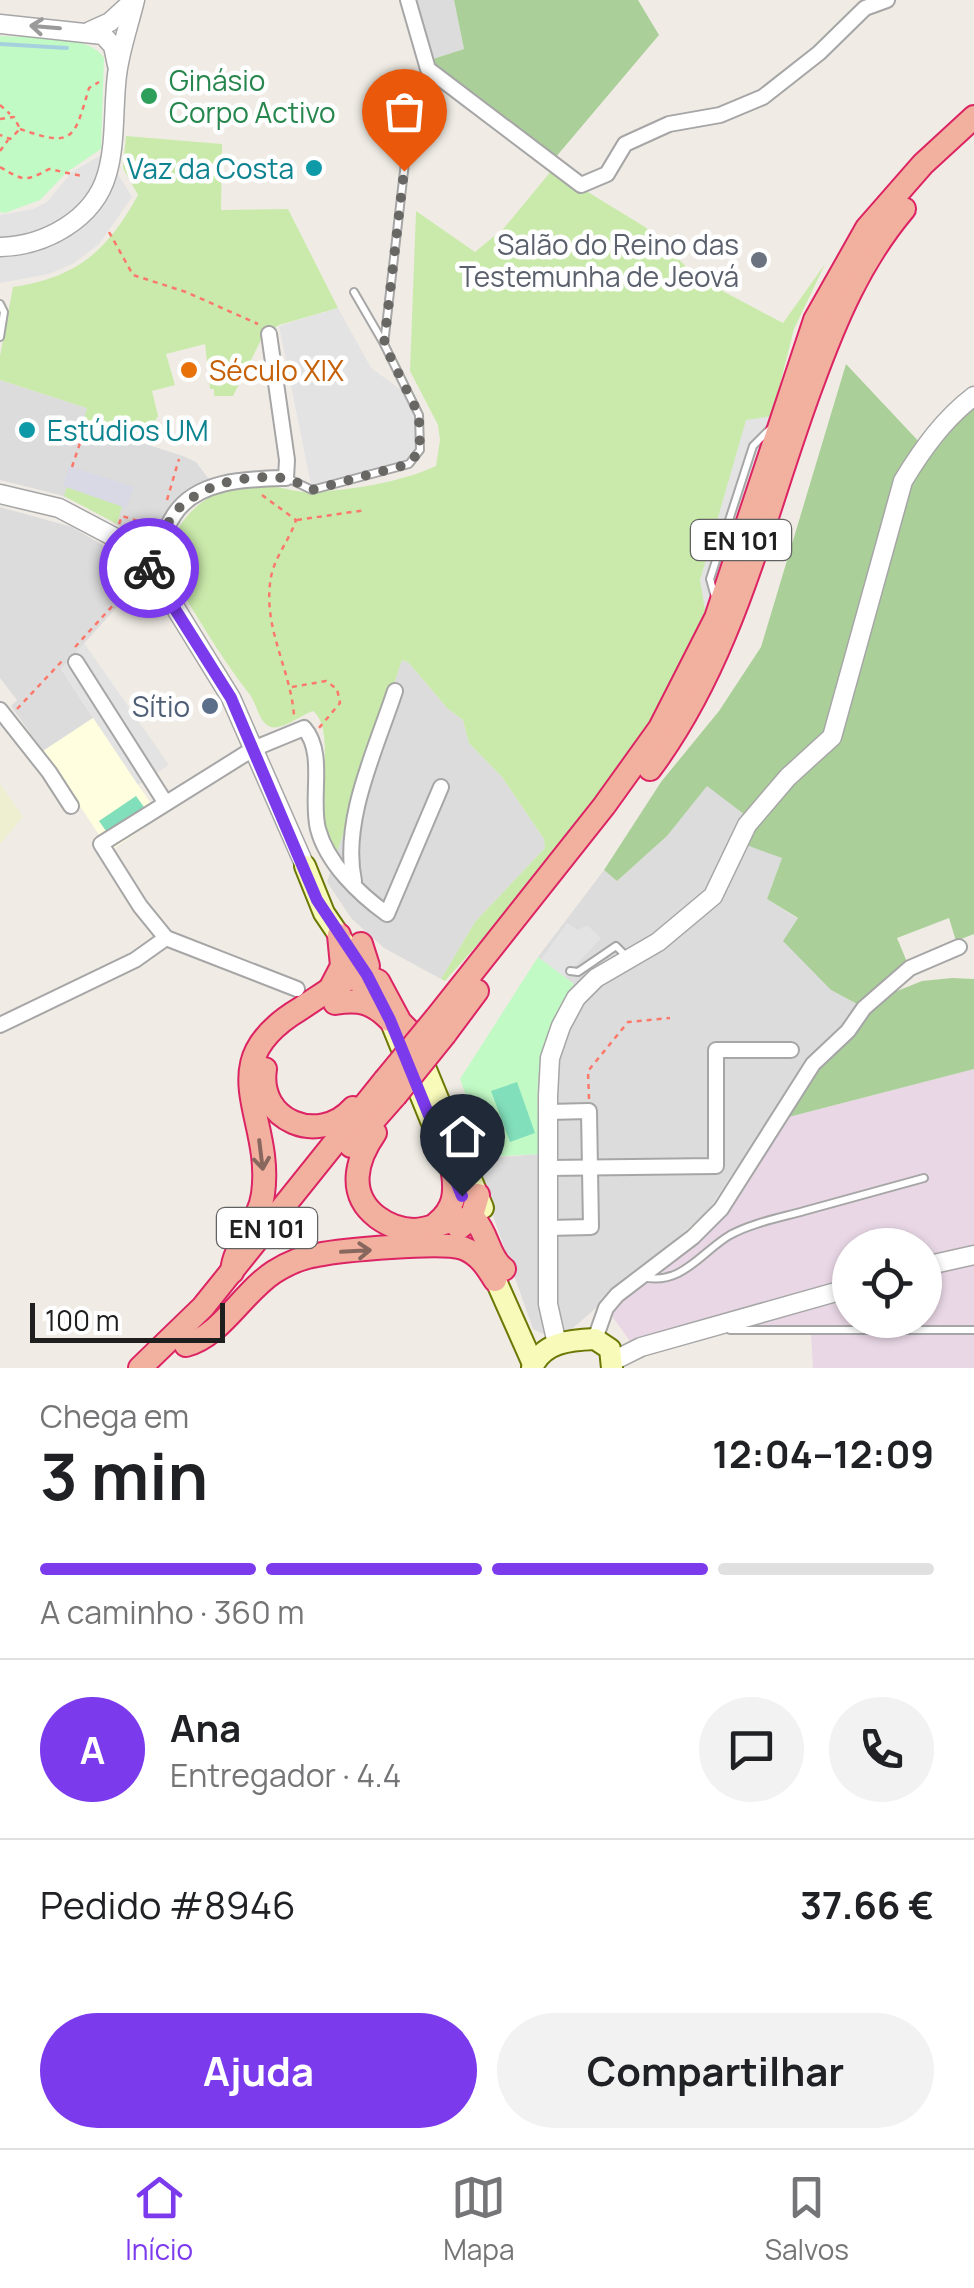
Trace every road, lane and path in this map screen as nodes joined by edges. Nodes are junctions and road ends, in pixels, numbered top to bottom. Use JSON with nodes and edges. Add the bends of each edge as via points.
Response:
{"nodes":[{"id":1,"x":135,"y":0,"type":"edge"},
{"id":2,"x":408,"y":0,"type":"edge"},
{"id":3,"x":887,"y":0,"type":"edge"},
{"id":4,"x":0,"y":24,"type":"edge"},
{"id":5,"x":90,"y":32,"type":"junction"},
{"id":6,"x":118,"y":71,"type":"junction"},
{"id":7,"x":438,"y":78,"type":"junction"},
{"id":8,"x":0,"y":104,"type":"edge"},
{"id":9,"x":10,"y":116,"type":"junction"},
{"id":10,"x":974,"y":118,"type":"edge"},
{"id":11,"x":0,"y":119,"type":"edge"},
{"id":12,"x":20,"y":129,"type":"junction"},
{"id":13,"x":974,"y":134,"type":"edge"},
{"id":14,"x":0,"y":135,"type":"edge"},
{"id":15,"x":9,"y":138,"type":"junction"},
{"id":16,"x":0,"y":152,"type":"edge"},
{"id":17,"x":0,"y":166,"type":"edge"},
{"id":18,"x":82,"y":176,"type":"dead end"},
{"id":19,"x":109,"y":232,"type":"dead end"},
{"id":20,"x":0,"y":247,"type":"edge"},
{"id":21,"x":354,"y":292,"type":"dead end"},
{"id":22,"x":0,"y":304,"type":"edge"},
{"id":23,"x":269,"y":334,"type":"joint"},
{"id":24,"x":0,"y":337,"type":"edge"},
{"id":25,"x":384,"y":344,"type":"junction"},
{"id":26,"x":974,"y":396,"type":"edge"},
{"id":27,"x":85,"y":428,"type":"dead end"},
{"id":28,"x":180,"y":459,"type":"dead end"},
{"id":29,"x":72,"y":467,"type":"dead end"},
{"id":30,"x":286,"y":478,"type":"junction"},
{"id":31,"x":247,"y":479,"type":"junction"},
{"id":32,"x":0,"y":494,"type":"edge"},
{"id":33,"x":124,"y":507,"type":"dead end"},
{"id":34,"x":164,"y":510,"type":"dead end"},
{"id":35,"x":366,"y":510,"type":"dead end"},
{"id":36,"x":122,"y":516,"type":"junction"},
{"id":37,"x":296,"y":520,"type":"junction"},
{"id":38,"x":158,"y":528,"type":"dead end"},
{"id":39,"x":114,"y":537,"type":"junction"},
{"id":40,"x":147,"y":565,"type":"junction"},
{"id":41,"x":76,"y":662,"type":"dead end"},
{"id":42,"x":292,"y":687,"type":"junction"},
{"id":43,"x":394,"y":692,"type":"dead end"},
{"id":44,"x":4,"y":714,"type":"edge"},
{"id":45,"x":295,"y":732,"type":"junction"},
{"id":46,"x":311,"y":736,"type":"junction"},
{"id":47,"x":253,"y":749,"type":"junction"},
{"id":48,"x":441,"y":786,"type":"dead end"},
{"id":49,"x":165,"y":802,"type":"junction"},
{"id":50,"x":71,"y":806,"type":"dead end"},
{"id":51,"x":305,"y":866,"type":"junction"},
{"id":52,"x":356,"y":887,"type":"junction"},
{"id":53,"x":338,"y":935,"type":"junction"},
{"id":54,"x":166,"y":938,"type":"junction"},
{"id":55,"x":361,"y":944,"type":"junction"},
{"id":56,"x":958,"y":947,"type":"dead end"},
{"id":57,"x":628,"y":959,"type":"junction"},
{"id":58,"x":570,"y":971,"type":"dead end"},
{"id":59,"x":367,"y":975,"type":"junction"},
{"id":60,"x":297,"y":989,"type":"dead end"},
{"id":61,"x":332,"y":997,"type":"junction"},
{"id":62,"x":670,"y":1018,"type":"dead end"},
{"id":63,"x":0,"y":1025,"type":"edge"},
{"id":64,"x":400,"y":1026,"type":"junction"},
{"id":65,"x":441,"y":1026,"type":"junction"},
{"id":66,"x":791,"y":1050,"type":"dead end"},
{"id":67,"x":390,"y":1088,"type":"junction"},
{"id":68,"x":589,"y":1111,"type":"junction"},
{"id":69,"x":548,"y":1112,"type":"junction"},
{"id":70,"x":591,"y":1167,"type":"junction"},
{"id":71,"x":548,"y":1168,"type":"junction"},
{"id":72,"x":453,"y":1173,"type":"junction"},
{"id":73,"x":924,"y":1178,"type":"dead end"},
{"id":74,"x":478,"y":1195,"type":"junction"},
{"id":75,"x":471,"y":1219,"type":"junction"},
{"id":76,"x":548,"y":1228,"type":"junction"},
{"id":77,"x":426,"y":1236,"type":"junction"},
{"id":78,"x":974,"y":1255,"type":"edge"},
{"id":79,"x":942,"y":1262,"type":"edge"},
{"id":80,"x":232,"y":1272,"type":"junction"},
{"id":81,"x":500,"y":1275,"type":"junction"},
{"id":82,"x":642,"y":1276,"type":"junction"},
{"id":83,"x":832,"y":1293,"type":"edge"},
{"id":84,"x":704,"y":1329,"type":"junction"},
{"id":85,"x":974,"y":1330,"type":"edge"},
{"id":86,"x":186,"y":1345,"type":"junction"},
{"id":87,"x":608,"y":1354,"type":"edge"},
{"id":88,"x":542,"y":1356,"type":"edge"},
{"id":89,"x":140,"y":1368,"type":"edge"},
{"id":90,"x":160,"y":1368,"type":"edge"}],
"edges":[{"from":1,"to":5,"type":"street"},
{"from":1,"to":6,"type":"street"},
{"from":2,"to":7,"type":"street","via":[[428,69]]},
{"from":3,"to":7,"type":"street","via":[[865,8],[763,98],[669,124],[625,144],[607,174],[581,185]]},
{"from":5,"to":4,"type":"street","one_way":true},
{"from":5,"to":6,"type":"street","via":[[114,46]]},
{"from":6,"to":12,"type":"path","via":[[89,88],[70,134],[52,140]]},
{"from":6,"to":20,"type":"street","via":[[107,175],[93,203],[68,227],[37,242]]},
{"from":7,"to":25,"type":"lane","via":[[412,102]]},
{"from":8,"to":9,"type":"path"},
{"from":9,"to":11,"type":"path"},
{"from":9,"to":12,"type":"path"},
{"from":10,"to":65,"type":"highway","number":"EN 101","via":[[922,164],[867,228],[816,320],[716,618],[674,703]]},
{"from":12,"to":15,"type":"path"},
{"from":13,"to":65,"type":"highway","number":"EN 101","via":[[884,232],[853,284],[799,419],[741,597],[676,735]]},
{"from":14,"to":15,"type":"path"},
{"from":15,"to":16,"type":"path"},
{"from":17,"to":18,"type":"path","via":[[31,180],[48,168]]},
{"from":19,"to":23,"type":"path","via":[[134,275],[208,301]]},
{"from":21,"to":25,"type":"lane"},
{"from":22,"to":24,"type":"lane"},
{"from":23,"to":30,"type":"street"},
{"from":25,"to":30,"type":"lane","via":[[419,415],[420,450],[409,464],[312,490]]},
{"from":26,"to":57,"type":"street","via":[[924,447],[903,481],[832,737],[748,825],[713,896]]},
{"from":27,"to":29,"type":"path"},
{"from":28,"to":34,"type":"path"},
{"from":30,"to":31,"type":"street"},
{"from":31,"to":37,"type":"path"},
{"from":31,"to":40,"type":"street","via":[[209,488],[176,511]]},
{"from":32,"to":39,"type":"street","via":[[59,508]]},
{"from":33,"to":36,"type":"path"},
{"from":35,"to":37,"type":"path"},
{"from":36,"to":38,"type":"path"},
{"from":36,"to":39,"type":"path"},
{"from":37,"to":42,"type":"path","via":[[270,578],[269,612]]},
{"from":39,"to":40,"type":"street"},
{"from":40,"to":44,"type":"path"},
{"from":40,"to":47,"type":"street","via":[[231,698]]},
{"from":41,"to":49,"type":"street"},
{"from":42,"to":45,"type":"path"},
{"from":42,"to":46,"type":"path","via":[[326,682],[338,689],[340,703]]},
{"from":43,"to":52,"type":"street","via":[[350,830]]},
{"from":44,"to":50,"type":"street"},
{"from":45,"to":46,"type":"street","via":[[304,728]]},
{"from":45,"to":47,"type":"street"},
{"from":46,"to":52,"type":"street","via":[[319,831]]},
{"from":47,"to":49,"type":"street"},
{"from":47,"to":51,"type":"street"},
{"from":48,"to":52,"type":"street","via":[[387,914]]},
{"from":49,"to":54,"type":"street","via":[[101,844]]},
{"from":51,"to":53,"type":"main road"},
{"from":51,"to":55,"type":"main road"},
{"from":53,"to":59,"type":"main road"},
{"from":53,"to":61,"type":"highway","via":[[342,966]]},
{"from":54,"to":60,"type":"street"},
{"from":54,"to":63,"type":"street","via":[[136,960]]},
{"from":55,"to":59,"type":"highway"},
{"from":55,"to":64,"type":"main road","via":[[387,982]]},
{"from":56,"to":82,"type":"street","via":[[910,968],[864,1008],[813,1064],[721,1209]]},
{"from":57,"to":58,"type":"lane","via":[[616,946]]},
{"from":57,"to":69,"type":"street","via":[[576,998],[550,1058]]},
{"from":59,"to":61,"type":"highway","via":[[354,976]]},
{"from":59,"to":64,"type":"highway","via":[[378,980]]},
{"from":61,"to":64,"type":"highway","via":[[374,1005]]},
{"from":61,"to":67,"type":"highway","via":[[271,1050],[264,1078],[269,1099],[288,1120],[322,1128],[336,1124],[373,1086]]},
{"from":61,"to":80,"type":"highway","one_way":true,"via":[[273,1026],[257,1045],[251,1084],[262,1195]]},
{"from":62,"to":68,"type":"path","via":[[628,1022],[588,1071]]},
{"from":64,"to":72,"type":"main road"},
{"from":64,"to":74,"type":"main road"},
{"from":65,"to":67,"type":"highway","number":"EN 101","bridge":true},
{"from":66,"to":70,"type":"street","via":[[716,1050],[716,1166]]},
{"from":67,"to":77,"type":"highway","via":[[394,1108],[360,1161],[357,1187],[364,1204],[390,1225]]},
{"from":67,"to":80,"type":"highway","number":"EN 101"},
{"from":67,"to":86,"type":"highway","number":"EN 101"},
{"from":68,"to":69,"type":"street"},
{"from":68,"to":70,"type":"street"},
{"from":69,"to":71,"type":"street"},
{"from":70,"to":71,"type":"street"},
{"from":70,"to":76,"type":"street","via":[[591,1228]]},
{"from":71,"to":76,"type":"street"},
{"from":72,"to":75,"type":"main road"},
{"from":72,"to":77,"type":"highway","via":[[452,1207]]},
{"from":73,"to":82,"type":"lane","via":[[754,1225],[680,1272]]},
{"from":74,"to":75,"type":"highway"},
{"from":74,"to":81,"type":"main road"},
{"from":75,"to":77,"type":"highway","via":[[458,1216]]},
{"from":75,"to":81,"type":"highway","via":[[480,1224]]},
{"from":76,"to":88,"type":"street"},
{"from":77,"to":81,"type":"highway","via":[[464,1249]]},
{"from":86,"to":77,"type":"highway","one_way":true,"via":[[201,1341],[259,1283],[300,1259]]},
{"from":78,"to":79,"type":"street"},
{"from":80,"to":89,"type":"highway","number":"EN 101"},
{"from":81,"to":88,"type":"main road"},
{"from":82,"to":87,"type":"street","via":[[606,1308]]},
{"from":83,"to":84,"type":"street"},
{"from":84,"to":85,"type":"lane"},
{"from":84,"to":87,"type":"street"},
{"from":86,"to":90,"type":"highway","number":"EN 101"},
{"from":87,"to":88,"type":"main road"}]}
